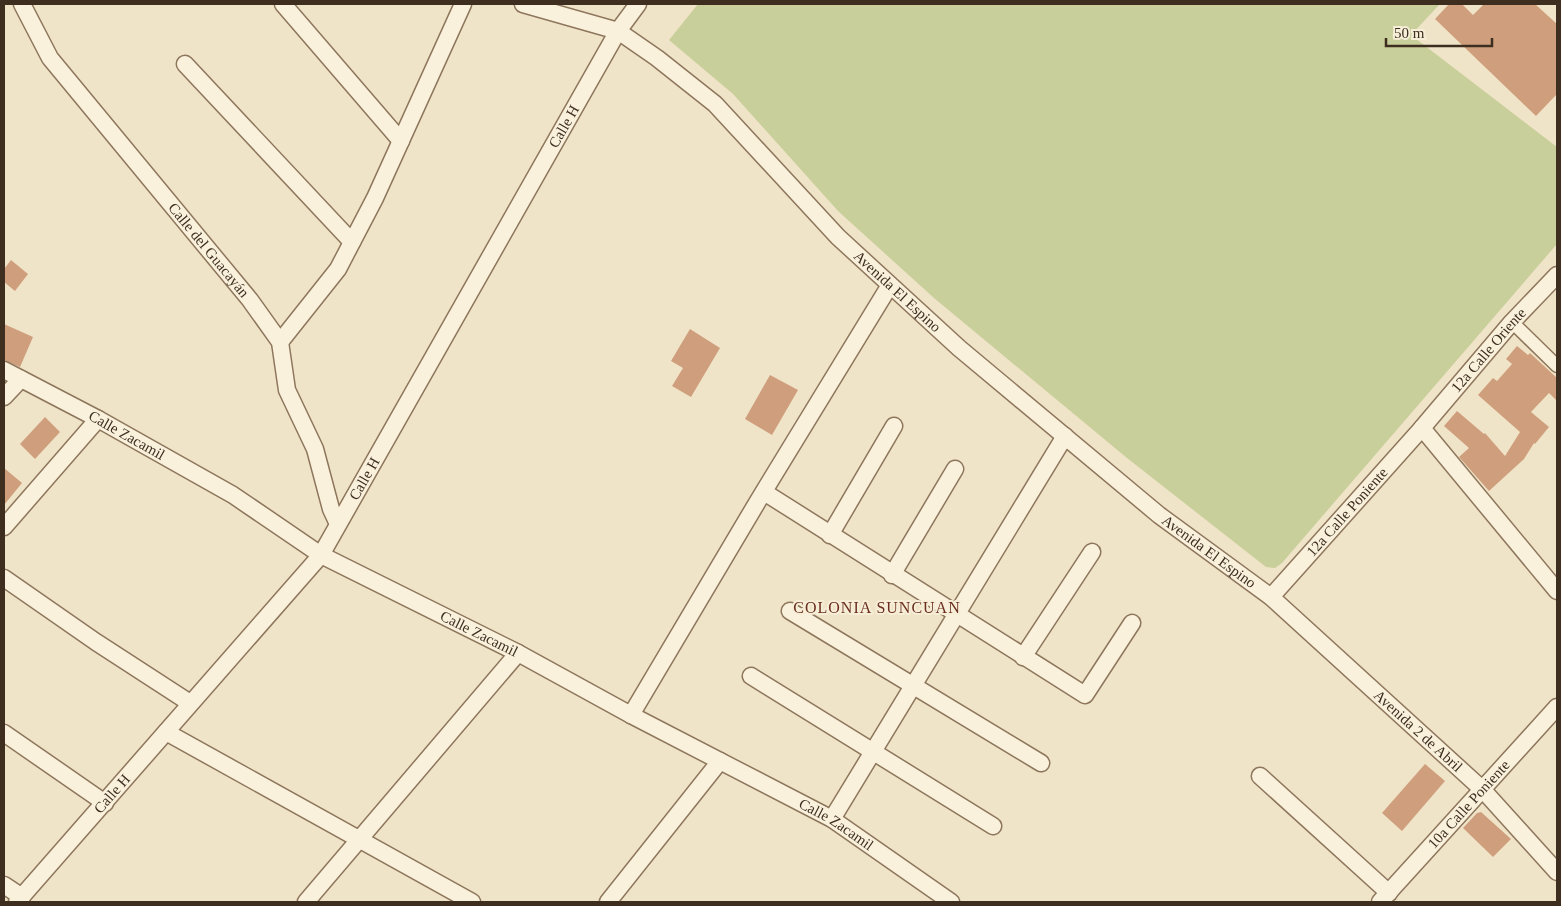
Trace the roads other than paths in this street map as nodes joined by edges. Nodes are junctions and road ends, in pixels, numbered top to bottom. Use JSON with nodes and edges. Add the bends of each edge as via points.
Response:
{"nodes":[{"id":1,"x":283,"y":4,"type":"edge"},
{"id":2,"x":463,"y":4,"type":"edge"},
{"id":3,"x":526,"y":4,"type":"edge"},
{"id":4,"x":638,"y":4,"type":"edge"},
{"id":5,"x":29,"y":8,"type":"edge"},
{"id":6,"x":618,"y":31,"type":"junction"},
{"id":7,"x":185,"y":64,"type":"dead end"},
{"id":8,"x":401,"y":141,"type":"junction"},
{"id":9,"x":352,"y":242,"type":"junction"},
{"id":10,"x":1557,"y":275,"type":"edge"},
{"id":11,"x":890,"y":285,"type":"junction"},
{"id":12,"x":1512,"y":322,"type":"junction"},
{"id":13,"x":280,"y":342,"type":"junction"},
{"id":14,"x":1557,"y":366,"type":"edge"},
{"id":15,"x":4,"y":370,"type":"edge"},
{"id":16,"x":21,"y":379,"type":"junction"},
{"id":17,"x":4,"y":397,"type":"edge"},
{"id":18,"x":98,"y":419,"type":"junction"},
{"id":19,"x":894,"y":426,"type":"dead end"},
{"id":20,"x":1422,"y":428,"type":"junction"},
{"id":21,"x":1065,"y":436,"type":"junction"},
{"id":22,"x":955,"y":469,"type":"dead end"},
{"id":23,"x":764,"y":492,"type":"junction"},
{"id":24,"x":338,"y":524,"type":"junction"},
{"id":25,"x":4,"y":527,"type":"edge"},
{"id":26,"x":830,"y":535,"type":"junction"},
{"id":27,"x":1092,"y":552,"type":"dead end"},
{"id":28,"x":321,"y":555,"type":"junction"},
{"id":29,"x":892,"y":575,"type":"junction"},
{"id":30,"x":4,"y":578,"type":"edge"},
{"id":31,"x":1557,"y":591,"type":"edge"},
{"id":32,"x":1271,"y":597,"type":"junction"},
{"id":33,"x":790,"y":612,"type":"dead end"},
{"id":34,"x":956,"y":615,"type":"junction"},
{"id":35,"x":1132,"y":622,"type":"dead end"},
{"id":36,"x":518,"y":653,"type":"junction"},
{"id":37,"x":1023,"y":657,"type":"junction"},
{"id":38,"x":751,"y":676,"type":"dead end"},
{"id":39,"x":913,"y":686,"type":"junction"},
{"id":40,"x":190,"y":703,"type":"junction"},
{"id":41,"x":1557,"y":706,"type":"edge"},
{"id":42,"x":631,"y":714,"type":"junction"},
{"id":43,"x":166,"y":732,"type":"junction"},
{"id":44,"x":4,"y":734,"type":"edge"},
{"id":45,"x":872,"y":752,"type":"junction"},
{"id":46,"x":720,"y":761,"type":"junction"},
{"id":47,"x":1041,"y":763,"type":"dead end"},
{"id":48,"x":1260,"y":776,"type":"dead end"},
{"id":49,"x":1483,"y":790,"type":"junction"},
{"id":50,"x":105,"y":803,"type":"junction"},
{"id":51,"x":832,"y":819,"type":"junction"},
{"id":52,"x":994,"y":826,"type":"dead end"},
{"id":53,"x":360,"y":839,"type":"junction"},
{"id":54,"x":1557,"y":872,"type":"edge"},
{"id":55,"x":4,"y":884,"type":"edge"},
{"id":56,"x":1384,"y":898,"type":"edge"},
{"id":57,"x":19,"y":900,"type":"edge"},
{"id":58,"x":306,"y":902,"type":"edge"},
{"id":59,"x":472,"y":902,"type":"edge"},
{"id":60,"x":608,"y":902,"type":"edge"},
{"id":61,"x":951,"y":902,"type":"edge"}],
"edges":[{"from":1,"to":8,"type":"street"},
{"from":2,"to":8,"type":"street"},
{"from":3,"to":6,"type":"street","name":"Avenida El Espino"},
{"from":4,"to":6,"type":"street","name":"Calle H"},
{"from":5,"to":13,"type":"street","name":"Calle del Guacayán","via":[[50,58],[250,300]]},
{"from":6,"to":11,"type":"street","name":"Avenida El Espino","via":[[715,104],[838,237]]},
{"from":6,"to":24,"type":"street","name":"Calle H"},
{"from":7,"to":9,"type":"street"},
{"from":8,"to":9,"type":"street"},
{"from":9,"to":13,"type":"street","via":[[338,269]]},
{"from":10,"to":12,"type":"street","name":"12a Calle Oriente"},
{"from":11,"to":21,"type":"street","name":"Avenida El Espino","via":[[959,348]]},
{"from":11,"to":23,"type":"street"},
{"from":12,"to":14,"type":"street"},
{"from":12,"to":20,"type":"street","name":"12a Calle Oriente"},
{"from":13,"to":24,"type":"street","name":"Calle del Guacayán","via":[[287,390],[315,449]]},
{"from":15,"to":16,"type":"street","name":"Calle Zacamil"},
{"from":16,"to":17,"type":"street"},
{"from":16,"to":18,"type":"street","name":"Calle Zacamil"},
{"from":18,"to":25,"type":"street"},
{"from":18,"to":28,"type":"street","name":"Calle Zacamil","via":[[233,495]]},
{"from":19,"to":26,"type":"street"},
{"from":20,"to":31,"type":"street"},
{"from":20,"to":32,"type":"street","name":"12a Calle Poniente"},
{"from":21,"to":32,"type":"street","name":"Avenida El Espino","via":[[1158,514]]},
{"from":21,"to":34,"type":"street"},
{"from":22,"to":29,"type":"street"},
{"from":23,"to":26,"type":"street"},
{"from":23,"to":42,"type":"street"},
{"from":24,"to":28,"type":"street","name":"Calle H"},
{"from":26,"to":29,"type":"street"},
{"from":27,"to":37,"type":"street"},
{"from":28,"to":36,"type":"street","name":"Calle Zacamil"},
{"from":28,"to":40,"type":"street","name":"Calle H"},
{"from":29,"to":34,"type":"street"},
{"from":30,"to":40,"type":"street"},
{"from":32,"to":49,"type":"street","name":"Avenida 2 de Abril"},
{"from":33,"to":39,"type":"street"},
{"from":34,"to":37,"type":"street"},
{"from":34,"to":39,"type":"street"},
{"from":35,"to":37,"type":"street","via":[[1086,695]]},
{"from":36,"to":42,"type":"street","name":"Calle Zacamil"},
{"from":36,"to":53,"type":"street"},
{"from":38,"to":45,"type":"street"},
{"from":39,"to":45,"type":"street"},
{"from":39,"to":47,"type":"street"},
{"from":40,"to":43,"type":"street","name":"Calle H"},
{"from":41,"to":49,"type":"street","name":"10a Calle Poniente"},
{"from":42,"to":46,"type":"street","name":"Calle Zacamil"},
{"from":43,"to":50,"type":"street","name":"Calle H"},
{"from":43,"to":53,"type":"street"},
{"from":44,"to":50,"type":"street"},
{"from":45,"to":51,"type":"street"},
{"from":45,"to":52,"type":"street"},
{"from":46,"to":51,"type":"street","name":"Calle Zacamil"},
{"from":46,"to":60,"type":"street"},
{"from":48,"to":56,"type":"street"},
{"from":49,"to":54,"type":"street","name":"Avenida 2 de Abril"},
{"from":49,"to":56,"type":"street","name":"10a Calle Poniente"},
{"from":50,"to":57,"type":"street","name":"Calle H"},
{"from":51,"to":61,"type":"street","name":"Calle Zacamil"},
{"from":53,"to":58,"type":"street"},
{"from":53,"to":59,"type":"street"},
{"from":55,"to":57,"type":"street"}]}
